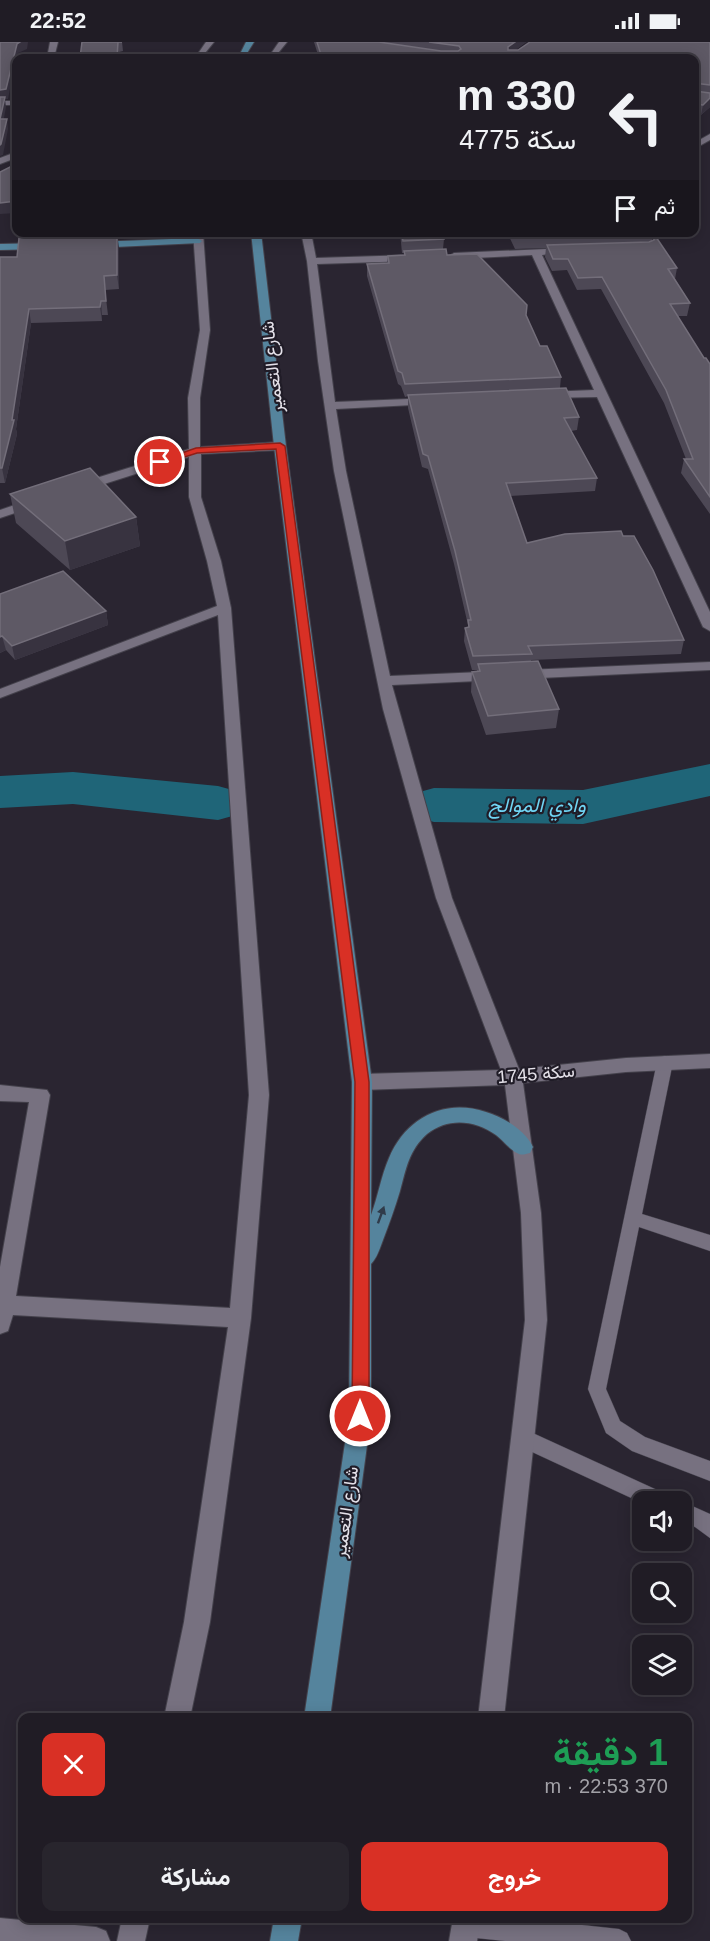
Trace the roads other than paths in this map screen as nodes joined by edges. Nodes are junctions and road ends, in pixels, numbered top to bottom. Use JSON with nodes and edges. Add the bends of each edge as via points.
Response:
{"nodes":[{"id":1,"x":198,"y":237,"type":"edge"},
{"id":2,"x":256,"y":237,"type":"edge"},
{"id":3,"x":307,"y":237,"type":"edge"},
{"id":4,"x":84,"y":245,"type":"edge"},
{"id":5,"x":60,"y":246,"type":"edge"},
{"id":6,"x":0,"y":247,"type":"edge"},
{"id":7,"x":558,"y":252,"type":"edge"},
{"id":8,"x":536,"y":253,"type":"junction"},
{"id":9,"x":442,"y":256,"type":"edge"},
{"id":10,"x":418,"y":257,"type":"edge"},
{"id":11,"x":312,"y":261,"type":"junction"},
{"id":12,"x":601,"y":393,"type":"junction"},
{"id":13,"x":530,"y":396,"type":"edge"},
{"id":14,"x":448,"y":400,"type":"edge"},
{"id":15,"x":330,"y":406,"type":"junction"},
{"id":16,"x":280,"y":446,"type":"junction"},
{"id":17,"x":196,"y":451,"type":"junction"},
{"id":18,"x":64,"y":493,"type":"edge"},
{"id":19,"x":43,"y":500,"type":"edge"},
{"id":20,"x":0,"y":513,"type":"edge"},
{"id":21,"x":224,"y":608,"type":"junction"},
{"id":22,"x":710,"y":627,"type":"edge"},
{"id":23,"x":710,"y":666,"type":"edge"},
{"id":24,"x":384,"y":681,"type":"junction"},
{"id":25,"x":0,"y":694,"type":"edge"},
{"id":26,"x":710,"y":1061,"type":"edge"},
{"id":27,"x":665,"y":1062,"type":"junction"},
{"id":28,"x":513,"y":1077,"type":"junction"},
{"id":29,"x":362,"y":1082,"type":"junction"},
{"id":30,"x":0,"y":1093,"type":"edge"},
{"id":31,"x":523,"y":1147,"type":"junction"},
{"id":32,"x":633,"y":1218,"type":"junction"},
{"id":33,"x":710,"y":1243,"type":"edge"},
{"id":34,"x":361,"y":1270,"type":"junction"},
{"id":35,"x":2,"y":1315,"type":"edge"},
{"id":36,"x":240,"y":1318,"type":"junction"},
{"id":37,"x":524,"y":1438,"type":"junction"},
{"id":38,"x":710,"y":1471,"type":"edge"},
{"id":39,"x":637,"y":1491,"type":"edge"},
{"id":40,"x":692,"y":1516,"type":"edge"},
{"id":41,"x":710,"y":1528,"type":"edge"},
{"id":42,"x":178,"y":1713,"type":"edge"},
{"id":43,"x":318,"y":1713,"type":"edge"},
{"id":44,"x":492,"y":1713,"type":"edge"},
{"id":45,"x":135,"y":1923,"type":"edge"},
{"id":46,"x":287,"y":1923,"type":"edge"},
{"id":47,"x":465,"y":1928,"type":"edge"},
{"id":48,"x":0,"y":1932,"type":"edge"},
{"id":49,"x":96,"y":1941,"type":"edge"},
{"id":50,"x":131,"y":1941,"type":"edge"},
{"id":51,"x":284,"y":1941,"type":"edge"},
{"id":52,"x":619,"y":1941,"type":"edge"}],
"edges":[{"from":1,"to":4,"type":"main road"},
{"from":1,"to":17,"type":"street","via":[[205,330],[194,398]]},
{"from":2,"to":16,"type":"main road","name":"شارع التعمير"},
{"from":3,"to":11,"type":"street"},
{"from":5,"to":6,"type":"main road"},
{"from":7,"to":8,"type":"street"},
{"from":8,"to":9,"type":"street"},
{"from":8,"to":12,"type":"street"},
{"from":10,"to":11,"type":"street"},
{"from":11,"to":15,"type":"street"},
{"from":12,"to":13,"type":"street"},
{"from":12,"to":22,"type":"street"},
{"from":14,"to":15,"type":"street"},
{"from":15,"to":24,"type":"street"},
{"from":16,"to":17,"type":"street"},
{"from":16,"to":29,"type":"main road","name":"شارع التعمير"},
{"from":17,"to":18,"type":"street"},
{"from":17,"to":21,"type":"street","via":[[195,497]]},
{"from":19,"to":20,"type":"street"},
{"from":21,"to":25,"type":"street"},
{"from":21,"to":36,"type":"street","via":[[259,1095]]},
{"from":23,"to":24,"type":"street"},
{"from":24,"to":28,"type":"street","via":[[444,898]]},
{"from":26,"to":27,"type":"street","name":"سكة 1745"},
{"from":27,"to":28,"type":"street","name":"سكة 1745"},
{"from":27,"to":32,"type":"lane"},
{"from":28,"to":29,"type":"street","name":"سكة 1745"},
{"from":28,"to":31,"type":"street"},
{"from":29,"to":34,"type":"main road","name":"شارع التعمير"},
{"from":30,"to":35,"type":"street","via":[[40,1095]]},
{"from":34,"to":31,"type":"main road","one_way":true,"via":[[400,1155],[415,1132],[428,1122],[447,1114],[472,1114],[499,1126]]},
{"from":31,"to":37,"type":"street","via":[[531,1213],[536,1320]]},
{"from":32,"to":33,"type":"lane"},
{"from":32,"to":38,"type":"lane","via":[[597,1389],[614,1427],[639,1444]]},
{"from":34,"to":43,"type":"main road","name":"شارع التعمير","via":[[360,1416]]},
{"from":35,"to":36,"type":"street"},
{"from":36,"to":42,"type":"street","via":[[197,1622]]},
{"from":37,"to":39,"type":"lane"},
{"from":37,"to":44,"type":"street"},
{"from":40,"to":41,"type":"lane"},
{"from":45,"to":50,"type":"street"},
{"from":46,"to":51,"type":"main road"},
{"from":47,"to":52,"type":"lane"},
{"from":48,"to":49,"type":"street"}]}
